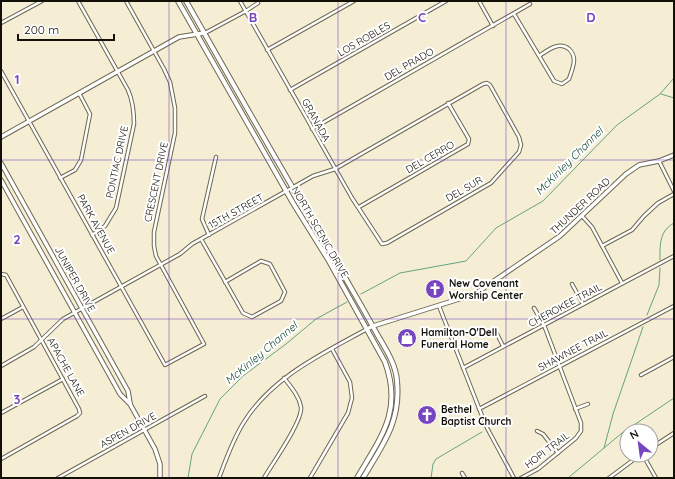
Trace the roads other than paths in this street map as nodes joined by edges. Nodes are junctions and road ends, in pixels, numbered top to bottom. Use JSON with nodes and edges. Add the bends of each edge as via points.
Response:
{"nodes":[{"id":1,"x":42,"y":1,"type":"edge"},
{"id":2,"x":78,"y":1,"type":"edge"},
{"id":3,"x":126,"y":1,"type":"edge"},
{"id":4,"x":178,"y":1,"type":"edge"},
{"id":5,"x":186,"y":1,"type":"edge"},
{"id":6,"x":240,"y":1,"type":"edge"},
{"id":7,"x":354,"y":1,"type":"edge"},
{"id":8,"x":446,"y":1,"type":"edge"},
{"id":9,"x":479,"y":1,"type":"edge"},
{"id":10,"x":258,"y":3,"type":"dead end"},
{"id":11,"x":530,"y":4,"type":"dead end"},
{"id":12,"x":246,"y":12,"type":"junction"},
{"id":13,"x":514,"y":14,"type":"junction"},
{"id":14,"x":1,"y":23,"type":"edge"},
{"id":15,"x":493,"y":26,"type":"junction"},
{"id":16,"x":204,"y":33,"type":"junction"},
{"id":17,"x":197,"y":35,"type":"junction"},
{"id":18,"x":267,"y":50,"type":"junction"},
{"id":19,"x":154,"y":51,"type":"junction"},
{"id":20,"x":539,"y":56,"type":"junction"},
{"id":21,"x":117,"y":71,"type":"junction"},
{"id":22,"x":1,"y":72,"type":"edge"},
{"id":23,"x":487,"y":83,"type":"joint"},
{"id":24,"x":290,"y":90,"type":"junction"},
{"id":25,"x":79,"y":93,"type":"junction"},
{"id":26,"x":448,"y":103,"type":"junction"},
{"id":27,"x":29,"y":121,"type":"junction"},
{"id":28,"x":312,"y":129,"type":"junction"},
{"id":29,"x":1,"y":136,"type":"edge"},
{"id":30,"x":674,"y":155,"type":"edge"},
{"id":31,"x":216,"y":156,"type":"dead end"},
{"id":32,"x":659,"y":161,"type":"junction"},
{"id":33,"x":1,"y":163,"type":"edge"},
{"id":34,"x":335,"y":169,"type":"junction"},
{"id":35,"x":60,"y":178,"type":"junction"},
{"id":36,"x":1,"y":180,"type":"edge"},
{"id":37,"x":292,"y":188,"type":"junction"},
{"id":38,"x":674,"y":190,"type":"edge"},
{"id":39,"x":286,"y":191,"type":"junction"},
{"id":40,"x":674,"y":194,"type":"edge"},
{"id":41,"x":359,"y":207,"type":"junction"},
{"id":42,"x":582,"y":216,"type":"junction"},
{"id":43,"x":36,"y":225,"type":"junction"},
{"id":44,"x":29,"y":229,"type":"junction"},
{"id":45,"x":92,"y":235,"type":"junction"},
{"id":46,"x":209,"y":235,"type":"junction"},
{"id":47,"x":201,"y":239,"type":"junction"},
{"id":48,"x":382,"y":244,"type":"joint"},
{"id":49,"x":602,"y":246,"type":"junction"},
{"id":50,"x":674,"y":256,"type":"edge"},
{"id":51,"x":334,"y":259,"type":"junction"},
{"id":52,"x":329,"y":261,"type":"junction"},
{"id":53,"x":160,"y":264,"type":"junction"},
{"id":54,"x":1,"y":274,"type":"edge"},
{"id":55,"x":225,"y":282,"type":"junction"},
{"id":56,"x":622,"y":283,"type":"junction"},
{"id":57,"x":572,"y":284,"type":"dead end"},
{"id":58,"x":122,"y":286,"type":"junction"},
{"id":59,"x":583,"y":304,"type":"junction"},
{"id":60,"x":439,"y":306,"type":"junction"},
{"id":61,"x":674,"y":306,"type":"edge"},
{"id":62,"x":23,"y":307,"type":"junction"},
{"id":63,"x":82,"y":308,"type":"junction"},
{"id":64,"x":534,"y":308,"type":"dead end"},
{"id":65,"x":75,"y":312,"type":"junction"},
{"id":66,"x":1,"y":319,"type":"edge"},
{"id":67,"x":544,"y":325,"type":"junction"},
{"id":68,"x":373,"y":326,"type":"junction"},
{"id":69,"x":367,"y":329,"type":"junction"},
{"id":70,"x":497,"y":334,"type":"dead end"},
{"id":71,"x":42,"y":340,"type":"junction"},
{"id":72,"x":504,"y":346,"type":"junction"},
{"id":73,"x":332,"y":348,"type":"junction"},
{"id":74,"x":184,"y":355,"type":"joint"},
{"id":75,"x":674,"y":357,"type":"edge"},
{"id":76,"x":1,"y":366,"type":"edge"},
{"id":77,"x":560,"y":367,"type":"junction"},
{"id":78,"x":463,"y":368,"type":"junction"},
{"id":79,"x":641,"y":375,"type":"dead end"},
{"id":80,"x":284,"y":378,"type":"junction"},
{"id":81,"x":63,"y":379,"type":"junction"},
{"id":82,"x":205,"y":396,"type":"dead end"},
{"id":83,"x":130,"y":404,"type":"junction"},
{"id":84,"x":588,"y":404,"type":"dead end"},
{"id":85,"x":479,"y":409,"type":"junction"},
{"id":86,"x":575,"y":409,"type":"junction"},
{"id":87,"x":1,"y":413,"type":"edge"},
{"id":88,"x":144,"y":429,"type":"junction"},
{"id":89,"x":537,"y":431,"type":"dead end"},
{"id":90,"x":674,"y":433,"type":"edge"},
{"id":91,"x":659,"y":443,"type":"edge"},
{"id":92,"x":373,"y":451,"type":"junction"},
{"id":93,"x":558,"y":452,"type":"junction"},
{"id":94,"x":377,"y":453,"type":"junction"},
{"id":95,"x":1,"y":459,"type":"edge"},
{"id":96,"x":630,"y":463,"type":"edge"},
{"id":97,"x":648,"y":463,"type":"edge"},
{"id":98,"x":462,"y":473,"type":"dead end"},
{"id":99,"x":58,"y":478,"type":"edge"},
{"id":100,"x":160,"y":478,"type":"edge"},
{"id":101,"x":219,"y":478,"type":"edge"},
{"id":102,"x":264,"y":478,"type":"edge"},
{"id":103,"x":310,"y":478,"type":"edge"},
{"id":104,"x":357,"y":478,"type":"edge"},
{"id":105,"x":363,"y":478,"type":"edge"},
{"id":106,"x":465,"y":478,"type":"edge"},
{"id":107,"x":514,"y":478,"type":"edge"},
{"id":108,"x":521,"y":478,"type":"edge"},
{"id":109,"x":610,"y":478,"type":"edge"},
{"id":110,"x":656,"y":478,"type":"edge"}],
"edges":[{"from":1,"to":14,"type":"street"},
{"from":2,"to":21,"type":"street","name":"PONTIAC DRIVE"},
{"from":3,"to":19,"type":"street","name":"CRESCENT DRIVE"},
{"from":4,"to":17,"type":"main road","name":"NORTH SCENIC DRIVE"},
{"from":5,"to":16,"type":"main road","name":"NORTH SCENIC DRIVE"},
{"from":6,"to":12,"type":"street","name":"GRANADA"},
{"from":7,"to":18,"type":"street"},
{"from":8,"to":24,"type":"street","name":"LOS ROBLES"},
{"from":9,"to":15,"type":"street"},
{"from":10,"to":12,"type":"street"},
{"from":11,"to":13,"type":"street","name":"DEL PRADO"},
{"from":12,"to":16,"type":"street"},
{"from":12,"to":18,"type":"street","name":"GRANADA"},
{"from":13,"to":15,"type":"street","name":"DEL PRADO"},
{"from":13,"to":20,"type":"street"},
{"from":15,"to":28,"type":"street","name":"DEL PRADO"},
{"from":16,"to":17,"type":"street"},
{"from":16,"to":37,"type":"main road","name":"NORTH SCENIC DRIVE"},
{"from":17,"to":19,"type":"street","via":[[179,37]]},
{"from":17,"to":39,"type":"main road","name":"NORTH SCENIC DRIVE"},
{"from":18,"to":24,"type":"street","name":"GRANADA"},
{"from":19,"to":21,"type":"street"},
{"from":19,"to":53,"type":"street","name":"CRESCENT DRIVE","via":[[170,82],[175,108],[175,133],[154,232],[154,246]]},
{"from":20,"to":20,"type":"street","via":[[554,81],[562,84],[569,79],[574,61],[573,54],[567,48],[552,48]]},
{"from":21,"to":25,"type":"street"},
{"from":21,"to":45,"type":"street","name":"PONTIAC DRIVE","via":[[132,100],[134,124],[116,208],[105,226]]},
{"from":22,"to":27,"type":"street","name":"PARK AVENUE"},
{"from":23,"to":26,"type":"street","name":"15TH STREET"},
{"from":23,"to":48,"type":"street","name":"DEL SUR","via":[[519,136],[519,152],[491,183]]},
{"from":24,"to":28,"type":"street","name":"GRANADA"},
{"from":25,"to":27,"type":"street"},
{"from":25,"to":35,"type":"street","via":[[90,114],[81,160],[75,170]]},
{"from":26,"to":34,"type":"street","name":"15TH STREET"},
{"from":26,"to":41,"type":"street","name":"DEL CERRO","via":[[469,139],[468,144]]},
{"from":27,"to":29,"type":"street"},
{"from":27,"to":35,"type":"street","name":"PARK AVENUE"},
{"from":28,"to":34,"type":"street","name":"GRANADA"},
{"from":30,"to":32,"type":"street","name":"THUNDER ROAD"},
{"from":31,"to":46,"type":"street","via":[[202,220]]},
{"from":32,"to":38,"type":"street"},
{"from":32,"to":42,"type":"street","name":"THUNDER ROAD","via":[[639,165],[626,174]]},
{"from":33,"to":43,"type":"street","name":"JUNIPER DRIVE"},
{"from":34,"to":37,"type":"street","name":"15TH STREET","via":[[313,176]]},
{"from":34,"to":41,"type":"street","name":"GRANADA"},
{"from":35,"to":45,"type":"street","name":"PARK AVENUE"},
{"from":36,"to":44,"type":"street","name":"JUNIPER DRIVE"},
{"from":37,"to":39,"type":"street","name":"15TH STREET"},
{"from":37,"to":51,"type":"main road","name":"NORTH SCENIC DRIVE"},
{"from":39,"to":46,"type":"street","name":"15TH STREET"},
{"from":39,"to":52,"type":"main road","name":"NORTH SCENIC DRIVE"},
{"from":40,"to":49,"type":"street","via":[[658,203],[632,230]]},
{"from":41,"to":48,"type":"street","name":"GRANADA"},
{"from":42,"to":49,"type":"street","via":[[592,227]]},
{"from":42,"to":60,"type":"street","name":"THUNDER ROAD","via":[[560,236],[475,294]]},
{"from":43,"to":44,"type":"street"},
{"from":43,"to":63,"type":"street","name":"JUNIPER DRIVE"},
{"from":44,"to":65,"type":"street","name":"JUNIPER DRIVE"},
{"from":45,"to":58,"type":"street","name":"PARK AVENUE"},
{"from":46,"to":47,"type":"street","name":"15TH STREET"},
{"from":47,"to":53,"type":"street","name":"15TH STREET"},
{"from":47,"to":55,"type":"street"},
{"from":49,"to":56,"type":"street"},
{"from":50,"to":56,"type":"street","name":"CHEROKEE TRAIL"},
{"from":51,"to":52,"type":"street"},
{"from":51,"to":68,"type":"main road","name":"NORTH SCENIC DRIVE"},
{"from":52,"to":69,"type":"main road","name":"NORTH SCENIC DRIVE"},
{"from":53,"to":58,"type":"street","name":"15TH STREET"},
{"from":53,"to":74,"type":"street","name":"CRESCENT DRIVE","via":[[204,344]]},
{"from":54,"to":62,"type":"street","name":"APACHE LANE","via":[[6,275]]},
{"from":55,"to":55,"type":"street","via":[[243,313],[252,317],[281,301],[285,292],[270,264],[261,261]]},
{"from":56,"to":59,"type":"street","name":"CHEROKEE TRAIL"},
{"from":57,"to":59,"type":"street"},
{"from":58,"to":63,"type":"street","name":"15TH STREET"},
{"from":58,"to":74,"type":"street","name":"PARK AVENUE","via":[[165,365]]},
{"from":59,"to":67,"type":"street","name":"CHEROKEE TRAIL"},
{"from":60,"to":68,"type":"street","name":"THUNDER ROAD"},
{"from":60,"to":78,"type":"street"},
{"from":61,"to":77,"type":"street","name":"SHAWNEE TRAIL"},
{"from":62,"to":66,"type":"street"},
{"from":62,"to":71,"type":"street","name":"APACHE LANE"},
{"from":63,"to":65,"type":"street","name":"15TH STREET"},
{"from":63,"to":83,"type":"street","name":"JUNIPER DRIVE","via":[[128,391]]},
{"from":64,"to":67,"type":"street","name":"HOPI TRAIL"},
{"from":65,"to":71,"type":"street","name":"15TH STREET","via":[[56,325]]},
{"from":65,"to":83,"type":"street","name":"JUNIPER DRIVE","via":[[120,394]]},
{"from":67,"to":72,"type":"street","name":"CHEROKEE TRAIL"},
{"from":67,"to":77,"type":"street","name":"HOPI TRAIL"},
{"from":68,"to":69,"type":"street","name":"THUNDER ROAD"},
{"from":68,"to":94,"type":"main road","name":"NORTH SCENIC DRIVE","via":[[392,360],[398,397],[396,415],[390,432]]},
{"from":69,"to":73,"type":"street"},
{"from":69,"to":92,"type":"main road","name":"NORTH SCENIC DRIVE","via":[[385,362],[392,390],[389,419]]},
{"from":70,"to":72,"type":"street"},
{"from":71,"to":76,"type":"street","name":"15TH STREET","via":[[24,354]]},
{"from":71,"to":81,"type":"street","name":"APACHE LANE"},
{"from":72,"to":78,"type":"street","name":"CHEROKEE TRAIL"},
{"from":73,"to":80,"type":"street"},
{"from":73,"to":103,"type":"street","via":[[350,382],[352,398],[348,413]]},
{"from":75,"to":79,"type":"street"},
{"from":77,"to":85,"type":"street","name":"SHAWNEE TRAIL"},
{"from":77,"to":86,"type":"street","name":"HOPI TRAIL"},
{"from":78,"to":85,"type":"street"},
{"from":80,"to":101,"type":"street","via":[[264,396],[244,422]]},
{"from":80,"to":102,"type":"street","via":[[297,396],[301,408],[298,420]]},
{"from":81,"to":87,"type":"street"},
{"from":81,"to":95,"type":"street","name":"APACHE LANE","via":[[80,413]]},
{"from":82,"to":88,"type":"street","name":"ASPEN DRIVE"},
{"from":83,"to":88,"type":"street","name":"JUNIPER DRIVE"},
{"from":84,"to":86,"type":"street"},
{"from":85,"to":107,"type":"street"},
{"from":86,"to":93,"type":"street","name":"HOPI TRAIL","via":[[581,423],[581,431]]},
{"from":88,"to":99,"type":"street","name":"ASPEN DRIVE"},
{"from":88,"to":100,"type":"street","name":"JUNIPER DRIVE","via":[[160,464]]},
{"from":89,"to":93,"type":"street","via":[[543,434]]},
{"from":90,"to":91,"type":"street"},
{"from":92,"to":94,"type":"street"},
{"from":92,"to":104,"type":"main road","name":"NORTH SCENIC DRIVE"},
{"from":93,"to":108,"type":"street","name":"HOPI TRAIL","via":[[538,469]]},
{"from":94,"to":105,"type":"main road","name":"NORTH SCENIC DRIVE"},
{"from":96,"to":109,"type":"street"},
{"from":97,"to":110,"type":"street"},
{"from":98,"to":106,"type":"street"}]}
